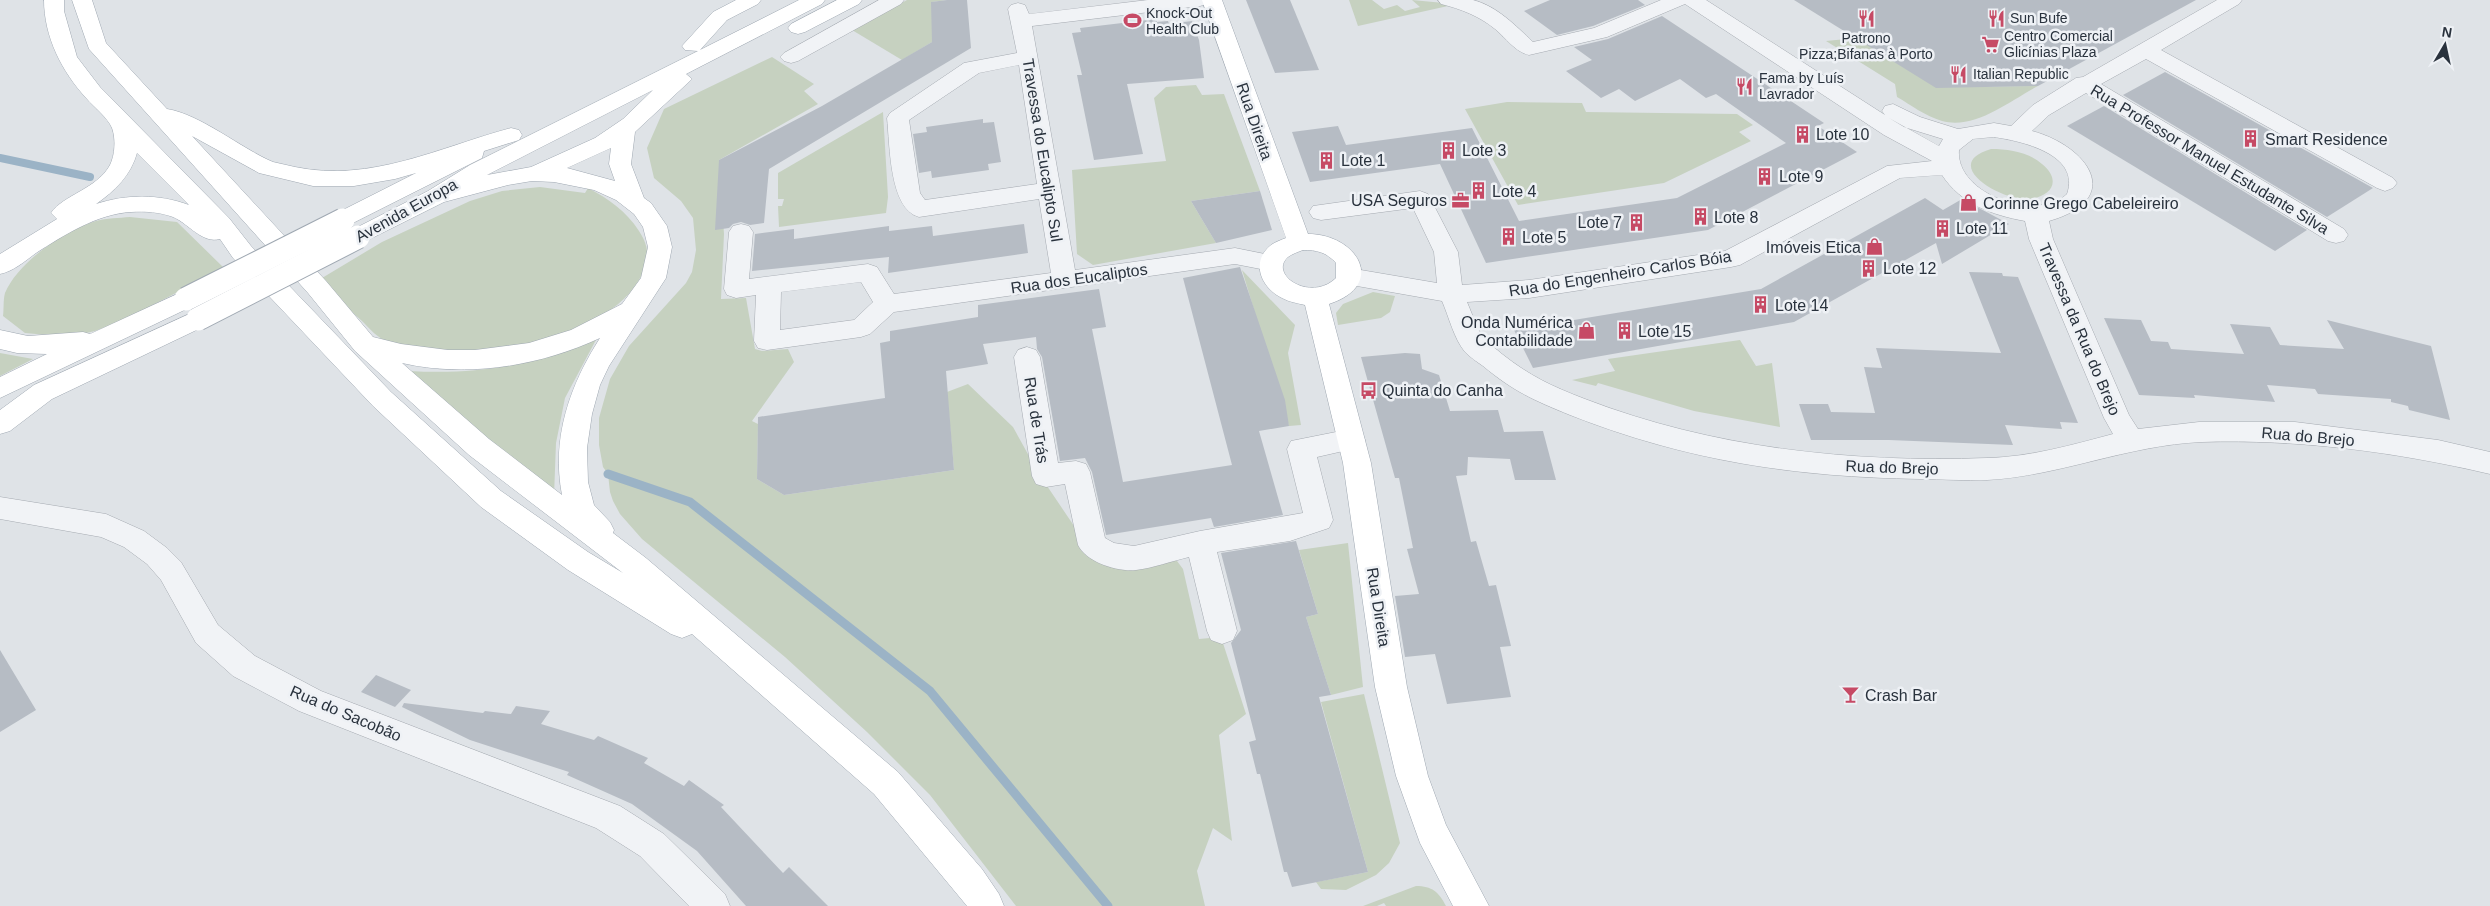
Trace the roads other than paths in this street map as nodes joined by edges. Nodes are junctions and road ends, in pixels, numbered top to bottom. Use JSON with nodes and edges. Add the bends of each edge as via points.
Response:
{"nodes":[{"id":1,"x":54,"y":0,"type":"edge"},
{"id":2,"x":82,"y":0,"type":"edge"},
{"id":3,"x":751,"y":0,"type":"edge"},
{"id":4,"x":815,"y":0,"type":"edge"},
{"id":5,"x":852,"y":0,"type":"edge"},
{"id":6,"x":894,"y":0,"type":"edge"},
{"id":7,"x":1200,"y":0,"type":"edge"},
{"id":8,"x":1212,"y":0,"type":"edge"},
{"id":9,"x":1448,"y":0,"type":"edge"},
{"id":10,"x":1678,"y":0,"type":"edge"},
{"id":11,"x":1692,"y":0,"type":"edge"},
{"id":12,"x":2232,"y":0,"type":"edge"},
{"id":13,"x":1102,"y":4,"type":"edge"},
{"id":14,"x":1719,"y":6,"type":"edge"},
{"id":15,"x":782,"y":8,"type":"edge"},
{"id":16,"x":1013,"y":10,"type":"edge"},
{"id":17,"x":692,"y":46,"type":"junction"},
{"id":18,"x":2144,"y":50,"type":"junction"},
{"id":19,"x":791,"y":57,"type":"dead end"},
{"id":20,"x":1028,"y":58,"type":"junction"},
{"id":21,"x":2084,"y":83,"type":"junction"},
{"id":22,"x":656,"y":100,"type":"junction"},
{"id":23,"x":157,"y":111,"type":"junction"},
{"id":24,"x":123,"y":126,"type":"junction"},
{"id":25,"x":624,"y":130,"type":"junction"},
{"id":26,"x":1892,"y":130,"type":"junction"},
{"id":27,"x":2017,"y":133,"type":"junction"},
{"id":28,"x":511,"y":135,"type":"junction"},
{"id":29,"x":1959,"y":137,"type":"junction"},
{"id":30,"x":1947,"y":163,"type":"junction"},
{"id":31,"x":1895,"y":171,"type":"junction"},
{"id":32,"x":534,"y":174,"type":"junction"},
{"id":33,"x":2385,"y":183,"type":"dead end"},
{"id":34,"x":1049,"y":190,"type":"junction"},
{"id":35,"x":436,"y":196,"type":"junction"},
{"id":36,"x":633,"y":199,"type":"junction"},
{"id":37,"x":1321,"y":212,"type":"dead end"},
{"id":38,"x":2038,"y":214,"type":"junction"},
{"id":39,"x":350,"y":228,"type":"junction"},
{"id":40,"x":741,"y":232,"type":"dead end"},
{"id":41,"x":2336,"y":235,"type":"dead end"},
{"id":42,"x":37,"y":241,"type":"junction"},
{"id":43,"x":1298,"y":242,"type":"junction"},
{"id":44,"x":242,"y":252,"type":"junction"},
{"id":45,"x":0,"y":253,"type":"edge"},
{"id":46,"x":1270,"y":263,"type":"junction"},
{"id":47,"x":0,"y":266,"type":"edge"},
{"id":48,"x":1349,"y":277,"type":"junction"},
{"id":49,"x":0,"y":279,"type":"edge"},
{"id":50,"x":1064,"y":280,"type":"junction"},
{"id":51,"x":769,"y":285,"type":"junction"},
{"id":52,"x":1451,"y":294,"type":"junction"},
{"id":53,"x":1316,"y":297,"type":"junction"},
{"id":54,"x":887,"y":304,"type":"junction"},
{"id":55,"x":192,"y":309,"type":"junction"},
{"id":56,"x":630,"y":310,"type":"junction"},
{"id":57,"x":146,"y":320,"type":"junction"},
{"id":58,"x":0,"y":339,"type":"edge"},
{"id":59,"x":364,"y":344,"type":"junction"},
{"id":60,"x":1027,"y":356,"type":"dead end"},
{"id":61,"x":0,"y":388,"type":"edge"},
{"id":62,"x":0,"y":424,"type":"edge"},
{"id":63,"x":1351,"y":440,"type":"junction"},
{"id":64,"x":2131,"y":440,"type":"junction"},
{"id":65,"x":2490,"y":463,"type":"edge"},
{"id":66,"x":0,"y":508,"type":"edge"},
{"id":67,"x":1200,"y":543,"type":"junction"},
{"id":68,"x":636,"y":567,"type":"junction"},
{"id":69,"x":1222,"y":631,"type":"dead end"},
{"id":70,"x":754,"y":668,"type":"junction"},
{"id":71,"x":713,"y":906,"type":"edge"},
{"id":72,"x":987,"y":906,"type":"edge"},
{"id":73,"x":1472,"y":906,"type":"edge"}],
"edges":[{"from":1,"to":24,"type":"main road","via":[[67,58]]},
{"from":2,"to":23,"type":"main road","via":[[96,45]]},
{"from":3,"to":17,"type":"main road","via":[[720,16]]},
{"from":4,"to":15,"type":"main road","name":"Avenida Europa"},
{"from":5,"to":22,"type":"main road"},
{"from":6,"to":19,"type":"street"},
{"from":7,"to":13,"type":"street","name":"Travessa do Eucalipto Sul"},
{"from":8,"to":43,"type":"main road","name":"Rua Direita"},
{"from":9,"to":10,"type":"street","via":[[1471,4],[1494,18],[1529,49],[1600,33]]},
{"from":11,"to":14,"type":"street"},
{"from":12,"to":18,"type":"street"},
{"from":13,"to":16,"type":"street","name":"Travessa do Eucalipto Sul"},
{"from":14,"to":26,"type":"street"},
{"from":14,"to":29,"type":"street","via":[[1912,122]]},
{"from":15,"to":17,"type":"main road","name":"Avenida Europa"},
{"from":15,"to":22,"type":"main road","via":[[671,85]]},
{"from":15,"to":35,"type":"main road","name":"Avenida Europa","via":[[487,165]]},
{"from":16,"to":20,"type":"street","name":"Travessa do Eucalipto Sul"},
{"from":17,"to":28,"type":"main road","name":"Avenida Europa"},
{"from":18,"to":21,"type":"street"},
{"from":18,"to":33,"type":"street"},
{"from":20,"to":34,"type":"street","name":"Travessa do Eucalipto Sul"},
{"from":20,"to":34,"type":"street","via":[[972,68],[898,118],[908,194],[918,209]]},
{"from":21,"to":27,"type":"street","via":[[2041,110]]},
{"from":21,"to":41,"type":"street","name":"Rua Professor Manuel Estudante Silva"},
{"from":22,"to":25,"type":"main road"},
{"from":23,"to":28,"type":"main road","via":[[268,168],[313,178],[354,178],[395,172]]},
{"from":23,"to":59,"type":"main road","via":[[317,287]]},
{"from":24,"to":44,"type":"main road","via":[[221,224]]},
{"from":24,"to":45,"type":"main road","via":[[126,152],[116,173],[84,201]]},
{"from":25,"to":32,"type":"main road"},
{"from":25,"to":36,"type":"main road","via":[[620,164]]},
{"from":26,"to":30,"type":"street"},
{"from":26,"to":31,"type":"street","via":[[1900,145]]},
{"from":27,"to":29,"type":"street","via":[[1976,131]]},
{"from":27,"to":38,"type":"street","via":[[2056,149],[2071,162],[2080,176],[2081,191],[2073,202]]},
{"from":28,"to":39,"type":"main road","name":"Avenida Europa"},
{"from":29,"to":30,"type":"street","via":[[1950,145]]},
{"from":30,"to":31,"type":"street","name":"Rua do Engenheiro Carlos Bóia"},
{"from":30,"to":38,"type":"street","via":[[1957,181],[1973,194],[2012,210]]},
{"from":31,"to":52,"type":"street","name":"Rua do Engenheiro Carlos Bóia","via":[[1732,259],[1529,289]]},
{"from":32,"to":35,"type":"main road","via":[[508,177]]},
{"from":32,"to":36,"type":"main road","via":[[589,179]]},
{"from":34,"to":50,"type":"street","name":"Travessa do Eucalipto Sul"},
{"from":35,"to":39,"type":"main road","name":"Avenida Europa"},
{"from":36,"to":56,"type":"main road","via":[[648,212],[656,226],[661,251],[656,273]]},
{"from":37,"to":52,"type":"street","name":"Rua do Brejo","via":[[1420,199],[1446,252]]},
{"from":38,"to":64,"type":"street","name":"Travessa da Rua do Brejo","via":[[2041,239],[2118,418]]},
{"from":39,"to":55,"type":"main road","name":"Avenida Europa","bridge":true},
{"from":40,"to":51,"type":"street","via":[[736,289]]},
{"from":42,"to":44,"type":"main road","via":[[83,217],[106,210],[132,205],[157,206],[183,213]]},
{"from":42,"to":47,"type":"main road"},
{"from":42,"to":49,"type":"main road"},
{"from":43,"to":46,"type":"main road","via":[[1280,250]]},
{"from":43,"to":48,"type":"main road","via":[[1336,248],[1350,264]]},
{"from":44,"to":70,"type":"main road","via":[[382,399],[491,499],[578,561]]},
{"from":46,"to":50,"type":"street","name":"Rua dos Eucaliptos","via":[[1235,256]]},
{"from":46,"to":53,"type":"main road","via":[[1273,280],[1280,288],[1302,297]]},
{"from":48,"to":52,"type":"street"},
{"from":48,"to":53,"type":"main road","via":[[1339,290]]},
{"from":50,"to":54,"type":"street","name":"Rua dos Eucaliptos"},
{"from":51,"to":54,"type":"street","via":[[868,273]]},
{"from":51,"to":54,"type":"street","via":[[767,341],[861,328]]},
{"from":52,"to":64,"type":"street","name":"Rua do Brejo","via":[[1474,346],[1517,380],[1575,408],[1688,443],[1746,455],[1856,467],[1944,469],[2022,466]]},
{"from":53,"to":63,"type":"main road","name":"Rua Direita"},
{"from":55,"to":57,"type":"main road","name":"Avenida Europa"},
{"from":55,"to":62,"type":"main road","name":"Avenida Europa","via":[[43,392]]},
{"from":56,"to":59,"type":"main road","via":[[601,328],[568,342],[521,355],[471,360],[419,357]]},
{"from":56,"to":68,"type":"main road","via":[[588,385],[574,437],[573,478],[582,511]]},
{"from":57,"to":58,"type":"main road","via":[[103,336],[63,345]]},
{"from":57,"to":61,"type":"main road","name":"Avenida Europa"},
{"from":59,"to":68,"type":"main road","via":[[479,447]]},
{"from":60,"to":67,"type":"street","name":"Rua de Trás","via":[[1046,476],[1076,472],[1092,545],[1109,554],[1134,558]]},
{"from":63,"to":67,"type":"street","name":"Rua de Trás","via":[[1301,449],[1318,520],[1290,529]]},
{"from":63,"to":73,"type":"main road","name":"Rua Direita","via":[[1358,463],[1391,687],[1412,776],[1432,832]]},
{"from":64,"to":65,"type":"street","name":"Rua do Brejo","via":[[2199,432],[2295,432],[2438,451]]},
{"from":66,"to":71,"type":"street","name":"Rua do Sacobão","via":[[106,526],[134,539],[157,556],[175,578],[207,634],[244,666],[310,701],[608,817],[652,845]]},
{"from":67,"to":69,"type":"street"},
{"from":68,"to":70,"type":"main road"},
{"from":70,"to":72,"type":"main road","via":[[886,784],[970,881]]}]}
